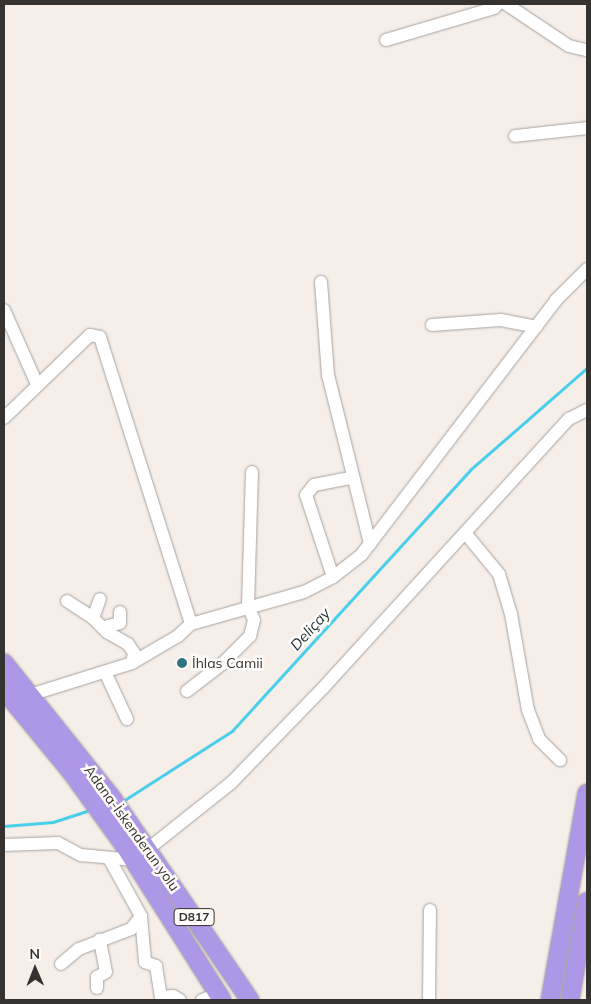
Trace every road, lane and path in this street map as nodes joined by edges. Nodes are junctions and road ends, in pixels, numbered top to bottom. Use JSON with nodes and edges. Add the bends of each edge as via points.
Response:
{"nodes":[{"id":1,"x":498,"y":4,"type":"edge"},
{"id":2,"x":506,"y":4,"type":"edge"},
{"id":3,"x":386,"y":40,"type":"dead end"},
{"id":4,"x":587,"y":50,"type":"edge"},
{"id":5,"x":587,"y":128,"type":"edge"},
{"id":6,"x":515,"y":136,"type":"dead end"},
{"id":7,"x":587,"y":269,"type":"edge"},
{"id":8,"x":321,"y":282,"type":"dead end"},
{"id":9,"x":4,"y":310,"type":"edge"},
{"id":10,"x":432,"y":325,"type":"dead end"},
{"id":11,"x":536,"y":327,"type":"junction"},
{"id":12,"x":37,"y":384,"type":"junction"},
{"id":13,"x":587,"y":410,"type":"edge"},
{"id":14,"x":4,"y":418,"type":"edge"},
{"id":15,"x":252,"y":472,"type":"dead end"},
{"id":16,"x":351,"y":478,"type":"junction"},
{"id":17,"x":466,"y":534,"type":"junction"},
{"id":18,"x":370,"y":544,"type":"junction"},
{"id":19,"x":333,"y":577,"type":"junction"},
{"id":20,"x":100,"y":599,"type":"dead end"},
{"id":21,"x":67,"y":601,"type":"dead end"},
{"id":22,"x":248,"y":606,"type":"junction"},
{"id":23,"x":120,"y":612,"type":"dead end"},
{"id":24,"x":93,"y":618,"type":"junction"},
{"id":25,"x":191,"y":624,"type":"junction"},
{"id":26,"x":107,"y":632,"type":"junction"},
{"id":27,"x":4,"y":663,"type":"edge"},
{"id":28,"x":132,"y":663,"type":"junction"},
{"id":29,"x":105,"y":672,"type":"junction"},
{"id":30,"x":4,"y":690,"type":"edge"},
{"id":31,"x":187,"y":691,"type":"dead end"},
{"id":32,"x":30,"y":695,"type":"junction"},
{"id":33,"x":127,"y":719,"type":"dead end"},
{"id":34,"x":560,"y":760,"type":"dead end"},
{"id":35,"x":79,"y":769,"type":"junction"},
{"id":36,"x":587,"y":793,"type":"edge"},
{"id":37,"x":131,"y":839,"type":"junction"},
{"id":38,"x":4,"y":845,"type":"edge"},
{"id":39,"x":148,"y":848,"type":"junction"},
{"id":40,"x":110,"y":860,"type":"junction"},
{"id":41,"x":134,"y":860,"type":"junction"},
{"id":42,"x":587,"y":901,"type":"edge"},
{"id":43,"x":430,"y":910,"type":"dead end"},
{"id":44,"x":141,"y":916,"type":"junction"},
{"id":45,"x":100,"y":940,"type":"junction"},
{"id":46,"x":61,"y":964,"type":"dead end"},
{"id":47,"x":96,"y":988,"type":"dead end"},
{"id":48,"x":214,"y":998,"type":"edge"},
{"id":49,"x":180,"y":1000,"type":"edge"},
{"id":50,"x":250,"y":1000,"type":"edge"},
{"id":51,"x":429,"y":1000,"type":"edge"},
{"id":52,"x":550,"y":1000,"type":"edge"},
{"id":53,"x":570,"y":1000,"type":"edge"}],
"edges":[{"from":1,"to":3,"type":"street","via":[[494,8]]},
{"from":2,"to":4,"type":"street","via":[[569,46]]},
{"from":5,"to":6,"type":"street"},
{"from":7,"to":11,"type":"street","via":[[556,300]]},
{"from":8,"to":16,"type":"street","via":[[328,375]]},
{"from":9,"to":12,"type":"street"},
{"from":10,"to":11,"type":"street","via":[[501,320]]},
{"from":11,"to":18,"type":"street"},
{"from":12,"to":14,"type":"street"},
{"from":12,"to":25,"type":"street","via":[[90,335],[100,337]]},
{"from":13,"to":17,"type":"street","via":[[569,419]]},
{"from":15,"to":22,"type":"street"},
{"from":16,"to":18,"type":"street"},
{"from":16,"to":19,"type":"street","via":[[314,485],[306,495]]},
{"from":17,"to":34,"type":"street","via":[[499,574],[511,614],[528,710],[539,739]]},
{"from":17,"to":39,"type":"street","via":[[231,783]]},
{"from":18,"to":19,"type":"street"},
{"from":19,"to":22,"type":"street","via":[[304,592]]},
{"from":20,"to":24,"type":"street"},
{"from":21,"to":24,"type":"street"},
{"from":22,"to":25,"type":"street"},
{"from":22,"to":31,"type":"street","via":[[254,620],[250,636],[222,664]]},
{"from":23,"to":26,"type":"street","via":[[120,623],[108,626]]},
{"from":24,"to":26,"type":"street"},
{"from":25,"to":28,"type":"street","via":[[178,636]]},
{"from":26,"to":28,"type":"street","via":[[128,644],[134,653]]},
{"from":27,"to":32,"type":"highway","name":"Adana-İskenderun yolu","number":"D817"},
{"from":28,"to":29,"type":"street"},
{"from":29,"to":32,"type":"street"},
{"from":29,"to":33,"type":"street"},
{"from":30,"to":35,"type":"highway","number":"D817"},
{"from":32,"to":35,"type":"highway","name":"Adana-İskenderun yolu","number":"D817"},
{"from":35,"to":37,"type":"highway","name":"Adana-İskenderun yolu","number":"D817"},
{"from":36,"to":52,"type":"highway"},
{"from":37,"to":39,"type":"highway","name":"Adana-İskenderun yolu","number":"D817"},
{"from":37,"to":41,"type":"highway","name":"Adana-İskenderun yolu","number":"D817"},
{"from":38,"to":40,"type":"street","via":[[58,843],[81,856]]},
{"from":39,"to":50,"type":"highway","name":"Adana-İskenderun yolu","number":"D817"},
{"from":40,"to":41,"type":"street"},
{"from":40,"to":44,"type":"street"},
{"from":41,"to":48,"type":"highway","name":"Adana-İskenderun yolu","number":"D817"},
{"from":42,"to":53,"type":"highway"},
{"from":43,"to":51,"type":"street"},
{"from":44,"to":45,"type":"street","via":[[131,929]]},
{"from":44,"to":49,"type":"street","via":[[145,962],[156,966],[161,997],[173,996]]},
{"from":45,"to":46,"type":"street","via":[[79,949]]},
{"from":45,"to":47,"type":"street","via":[[106,972],[97,977]]}]}
